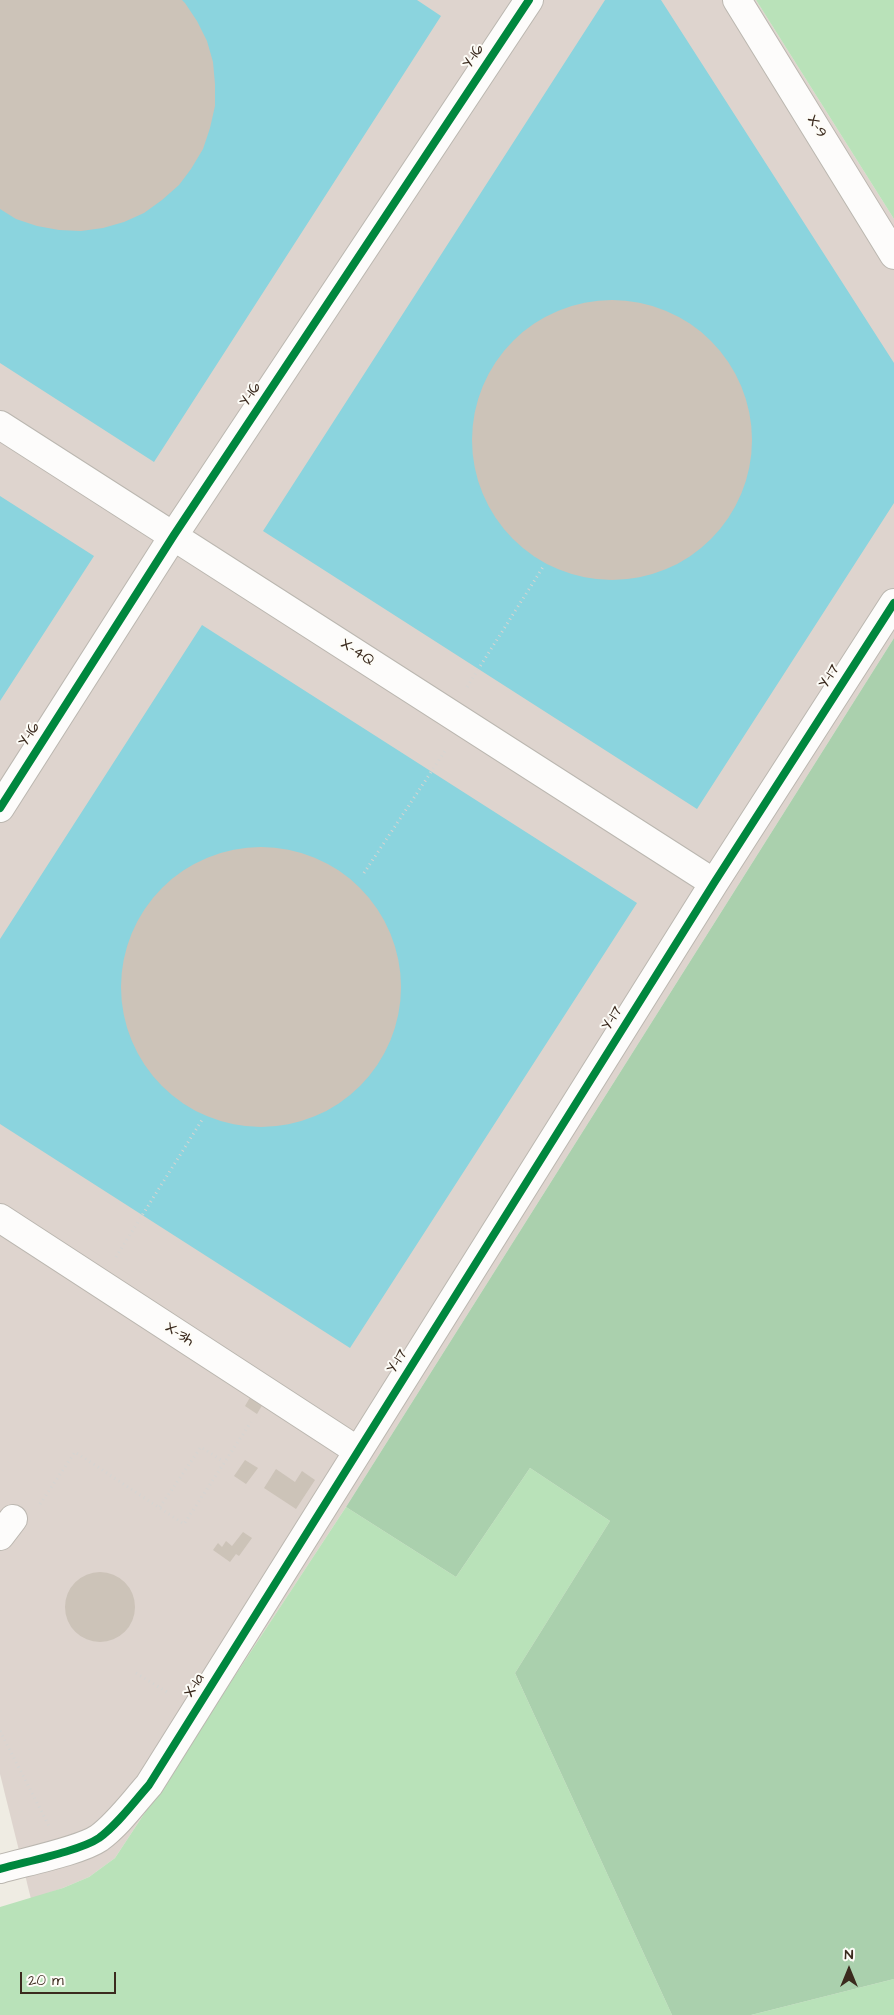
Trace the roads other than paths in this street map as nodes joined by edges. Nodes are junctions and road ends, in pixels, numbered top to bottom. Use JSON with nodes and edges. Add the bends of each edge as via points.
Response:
{"nodes":[{"id":1,"x":737,"y":0,"type":"edge"},
{"id":2,"x":525,"y":1,"type":"edge"},
{"id":3,"x":894,"y":255,"type":"edge"},
{"id":4,"x":0,"y":424,"type":"edge"},
{"id":5,"x":174,"y":535,"type":"junction"},
{"id":6,"x":894,"y":604,"type":"edge"},
{"id":7,"x":0,"y":808,"type":"edge"},
{"id":8,"x":714,"y":883,"type":"junction"},
{"id":9,"x":0,"y":1218,"type":"edge"},
{"id":10,"x":358,"y":1451,"type":"junction"},
{"id":11,"x":0,"y":1869,"type":"edge"}],
"edges":[{"from":1,"to":3,"type":"street","name":"X-9"},
{"from":2,"to":5,"type":"street","name":"Y-16"},
{"from":4,"to":5,"type":"street","name":"X-4Q"},
{"from":5,"to":7,"type":"street","name":"Y-16"},
{"from":5,"to":8,"type":"street","name":"X-4Q"},
{"from":6,"to":8,"type":"street","name":"Y-17"},
{"from":8,"to":10,"type":"street","name":"Y-17"},
{"from":9,"to":10,"type":"street","name":"X-3h"},
{"from":10,"to":11,"type":"street","name":"X-1a","via":[[149,1785],[114,1825],[97,1839],[80,1847]]}]}
